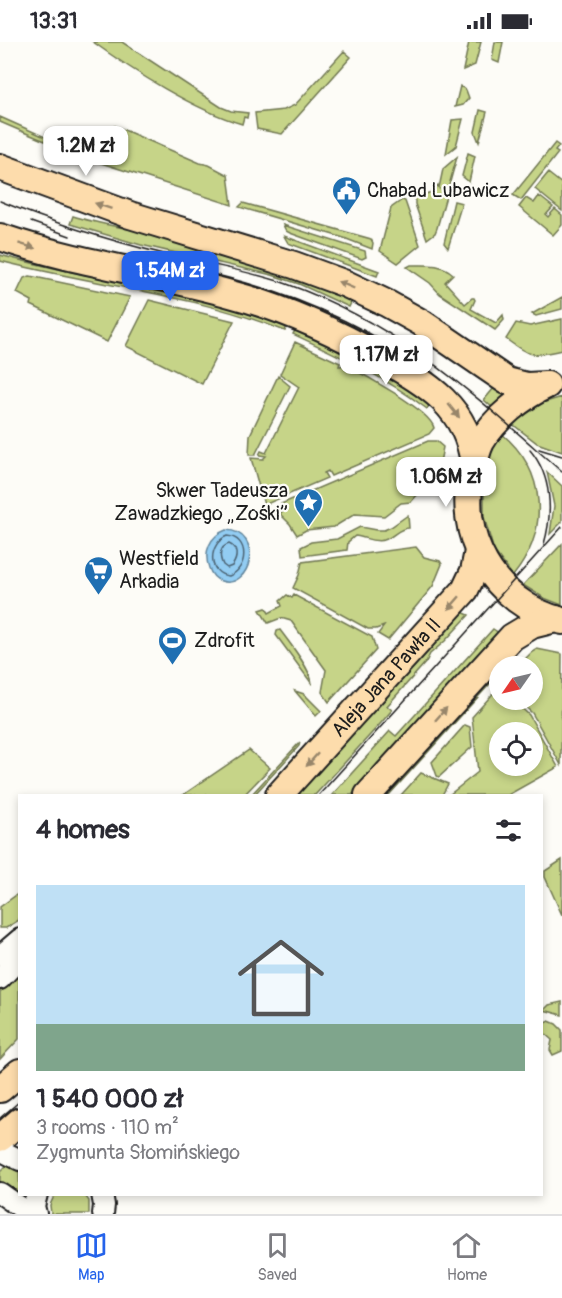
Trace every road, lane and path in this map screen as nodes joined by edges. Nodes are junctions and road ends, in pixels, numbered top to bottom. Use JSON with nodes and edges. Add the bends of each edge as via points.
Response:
{"nodes":[{"id":1,"x":0,"y":167,"type":"edge"},
{"id":2,"x":0,"y":237,"type":"edge"},
{"id":3,"x":554,"y":383,"type":"edge"},
{"id":4,"x":474,"y":464,"type":"junction"},
{"id":5,"x":477,"y":551,"type":"junction"},
{"id":6,"x":559,"y":620,"type":"edge"},
{"id":7,"x":280,"y":794,"type":"edge"},
{"id":8,"x":369,"y":794,"type":"edge"},
{"id":9,"x":18,"y":941,"type":"edge"},
{"id":10,"x":0,"y":956,"type":"edge"},
{"id":11,"x":18,"y":960,"type":"edge"},
{"id":12,"x":0,"y":979,"type":"edge"},
{"id":13,"x":18,"y":1123,"type":"edge"},
{"id":14,"x":0,"y":1138,"type":"edge"},
{"id":15,"x":0,"y":1150,"type":"edge"},
{"id":16,"x":18,"y":1159,"type":"edge"},
{"id":17,"x":0,"y":1193,"type":"edge"},
{"id":18,"x":36,"y":1196,"type":"edge"},
{"id":19,"x":30,"y":1214,"type":"edge"},
{"id":20,"x":36,"y":1214,"type":"edge"}],
"edges":[{"from":3,"to":1,"type":"main road","one_way":true,"via":[[523,386],[502,378],[422,323],[346,284],[130,215]]},
{"from":2,"to":4,"type":"main road","one_way":true,"via":[[93,264],[234,295],[284,310],[331,331],[391,363],[448,404],[466,431]]},
{"from":3,"to":4,"type":"main road","via":[[520,402],[496,423],[480,445]]},
{"from":4,"to":5,"type":"main road","via":[[468,502]]},
{"from":5,"to":6,"type":"main road","via":[[510,594],[537,612]]},
{"from":5,"to":7,"type":"main road","name":"Aleja Jana Pawła II","one_way":true,"via":[[474,571],[465,590]]},
{"from":8,"to":6,"type":"main road","one_way":true,"via":[[512,637],[532,625]]},
{"from":9,"to":10,"type":"street"},
{"from":11,"to":12,"type":"street"},
{"from":13,"to":14,"type":"main road"},
{"from":15,"to":16,"type":"street"},
{"from":17,"to":19,"type":"street"},
{"from":18,"to":20,"type":"street"}]}
